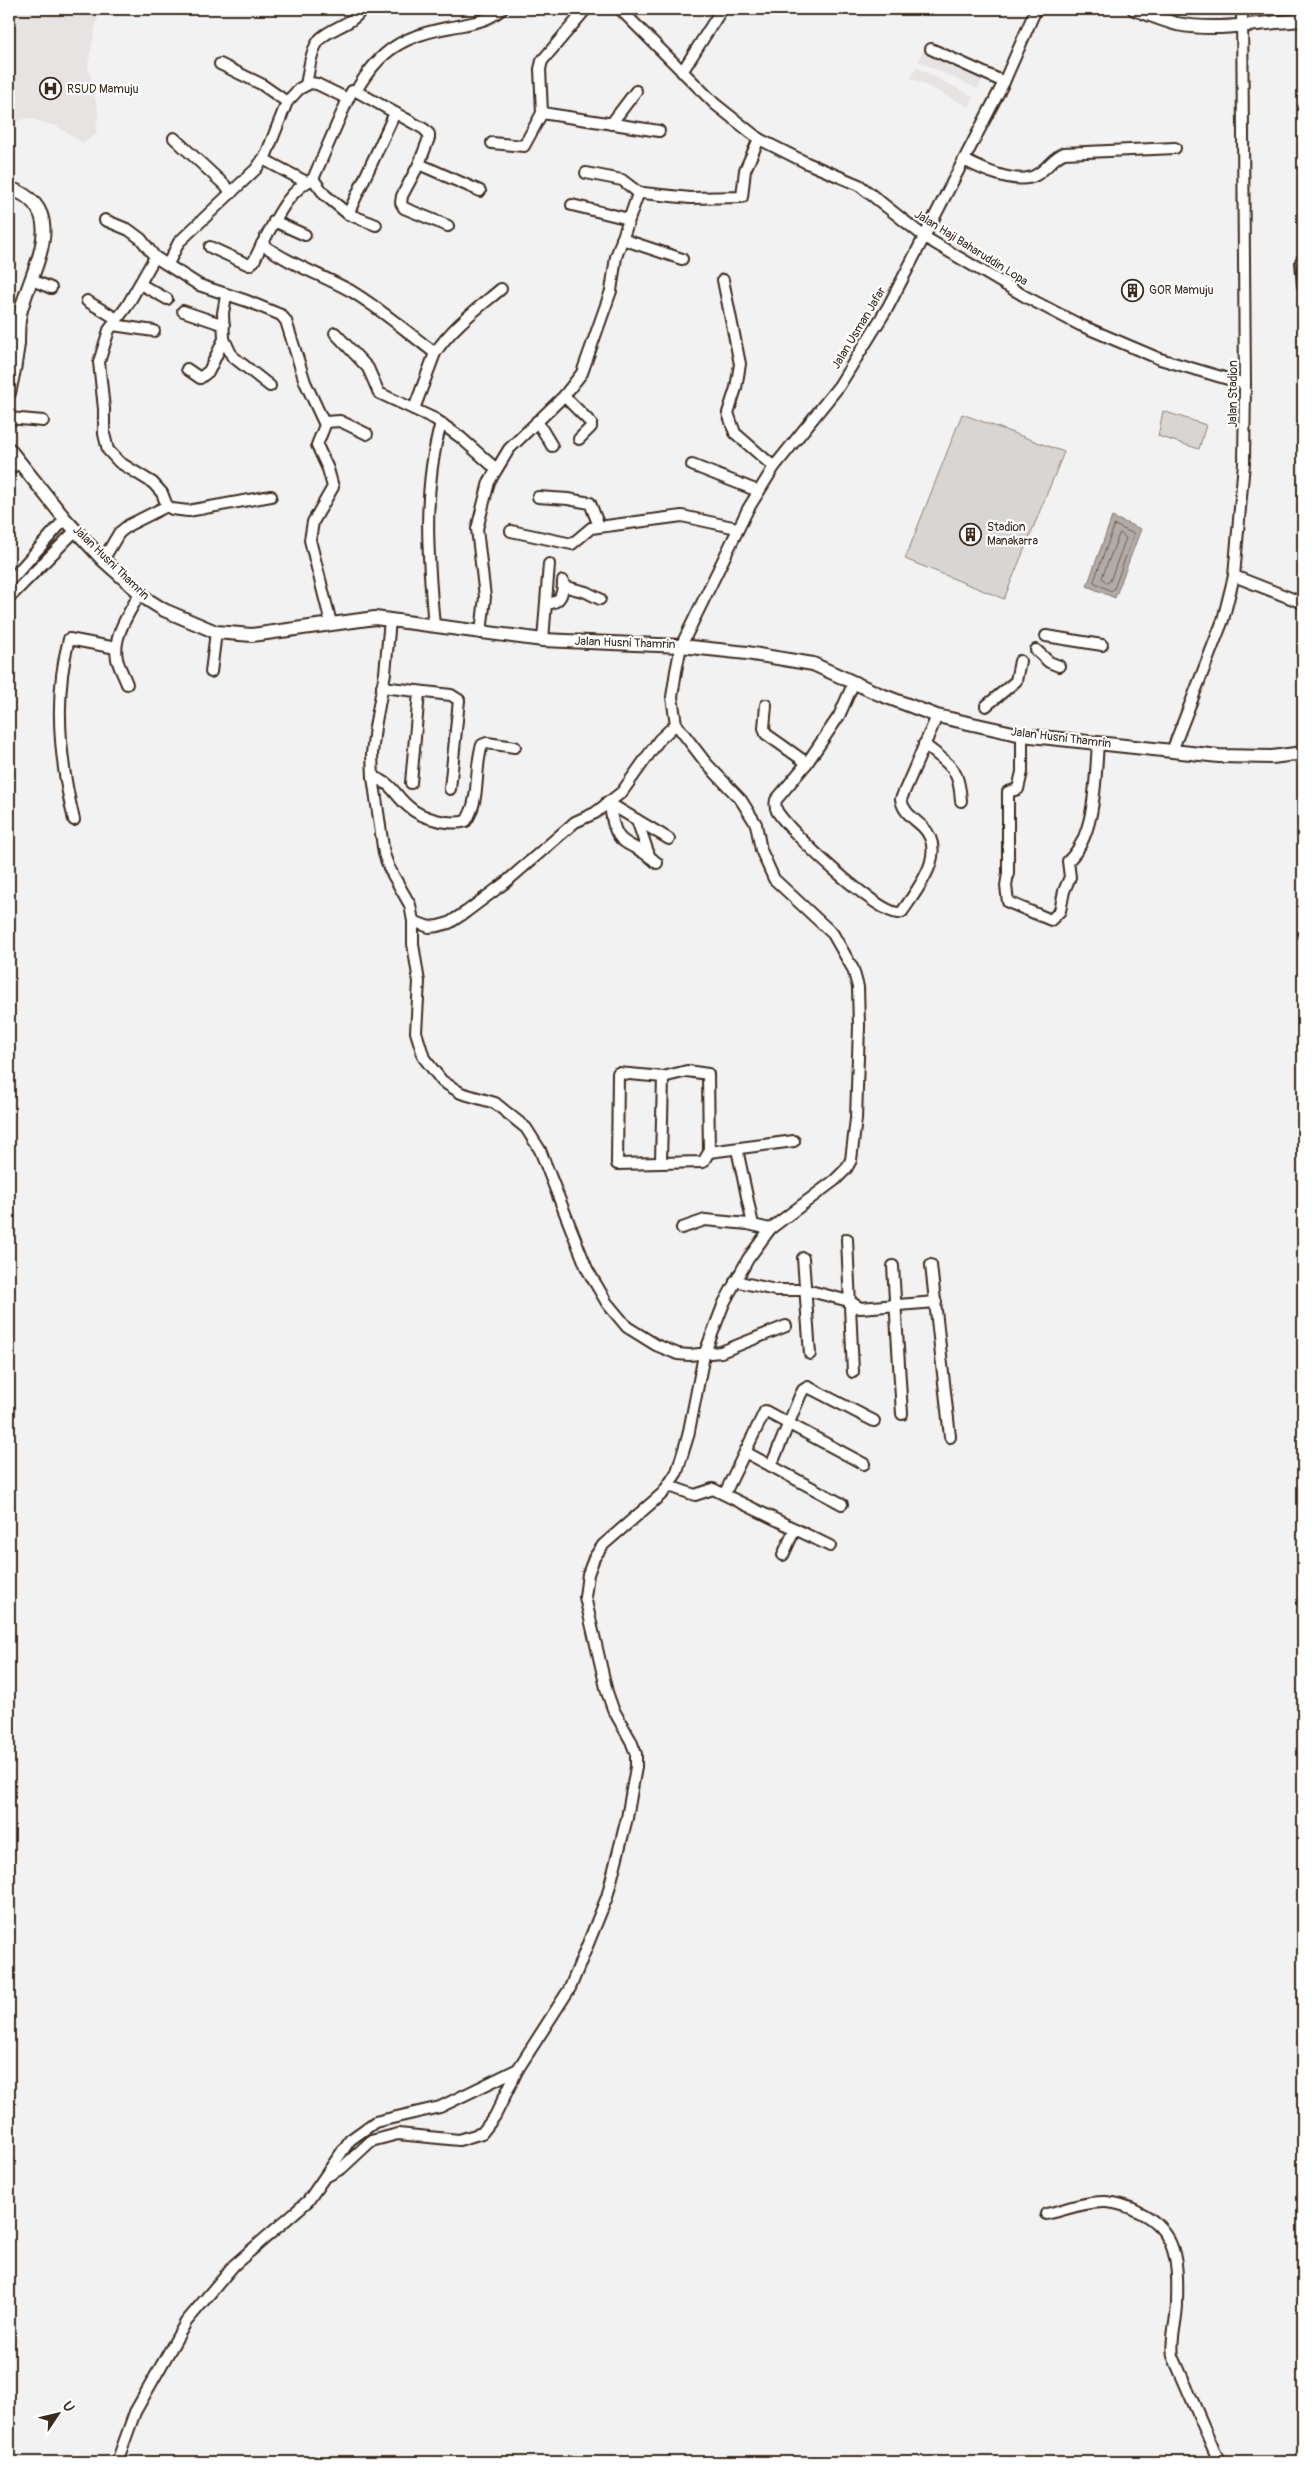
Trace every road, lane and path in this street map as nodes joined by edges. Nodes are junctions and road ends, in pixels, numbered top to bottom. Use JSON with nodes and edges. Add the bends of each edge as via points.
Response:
{"nodes":[{"id":1,"x":362,"y":9,"type":"edge"},
{"id":2,"x":502,"y":9,"type":"edge"},
{"id":3,"x":586,"y":9,"type":"edge"},
{"id":4,"x":620,"y":9,"type":"edge"},
{"id":5,"x":722,"y":9,"type":"edge"},
{"id":6,"x":1036,"y":9,"type":"edge"},
{"id":7,"x":1134,"y":9,"type":"edge"},
{"id":8,"x":1242,"y":9,"type":"edge"},
{"id":9,"x":1303,"y":20,"type":"edge"},
{"id":10,"x":1242,"y":26,"type":"junction"},
{"id":11,"x":931,"y":49,"type":"dead end"},
{"id":12,"x":220,"y":64,"type":"dead end"},
{"id":13,"x":682,"y":72,"type":"junction"},
{"id":14,"x":1004,"y":82,"type":"junction"},
{"id":15,"x":306,"y":85,"type":"junction"},
{"id":16,"x":356,"y":91,"type":"junction"},
{"id":17,"x":636,"y":91,"type":"dead end"},
{"id":18,"x":348,"y":99,"type":"junction"},
{"id":19,"x":288,"y":102,"type":"junction"},
{"id":20,"x":394,"y":113,"type":"junction"},
{"id":21,"x":542,"y":113,"type":"junction"},
{"id":22,"x":611,"y":124,"type":"junction"},
{"id":23,"x":659,"y":131,"type":"dead end"},
{"id":24,"x":174,"y":138,"type":"dead end"},
{"id":25,"x":759,"y":139,"type":"junction"},
{"id":26,"x":492,"y":143,"type":"dead end"},
{"id":27,"x":1175,"y":148,"type":"dead end"},
{"id":28,"x":263,"y":159,"type":"junction"},
{"id":29,"x":964,"y":160,"type":"junction"},
{"id":30,"x":419,"y":164,"type":"junction"},
{"id":31,"x":586,"y":173,"type":"dead end"},
{"id":32,"x":309,"y":180,"type":"junction"},
{"id":33,"x":9,"y":188,"type":"edge"},
{"id":34,"x":480,"y":191,"type":"dead end"},
{"id":35,"x":232,"y":192,"type":"junction"},
{"id":36,"x":639,"y":193,"type":"junction"},
{"id":37,"x":572,"y":205,"type":"dead end"},
{"id":38,"x":348,"y":214,"type":"junction"},
{"id":39,"x":629,"y":219,"type":"junction"},
{"id":40,"x":105,"y":220,"type":"dead end"},
{"id":41,"x":274,"y":221,"type":"junction"},
{"id":42,"x":376,"y":225,"type":"dead end"},
{"id":43,"x":448,"y":226,"type":"dead end"},
{"id":44,"x":305,"y":235,"type":"dead end"},
{"id":45,"x":926,"y":238,"type":"junction"},
{"id":46,"x":622,"y":239,"type":"junction"},
{"id":47,"x":262,"y":244,"type":"junction"},
{"id":48,"x":210,"y":247,"type":"dead end"},
{"id":49,"x":155,"y":257,"type":"junction"},
{"id":50,"x":1303,"y":258,"type":"edge"},
{"id":51,"x":682,"y":259,"type":"dead end"},
{"id":52,"x":168,"y":264,"type":"junction"},
{"id":53,"x":32,"y":280,"type":"junction"},
{"id":54,"x":723,"y":280,"type":"dead end"},
{"id":55,"x":140,"y":284,"type":"junction"},
{"id":56,"x":1303,"y":286,"type":"edge"},
{"id":57,"x":51,"y":288,"type":"dead end"},
{"id":58,"x":501,"y":290,"type":"dead end"},
{"id":59,"x":226,"y":296,"type":"junction"},
{"id":60,"x":167,"y":300,"type":"dead end"},
{"id":61,"x":87,"y":301,"type":"dead end"},
{"id":62,"x":183,"y":310,"type":"dead end"},
{"id":63,"x":14,"y":314,"type":"edge"},
{"id":64,"x":115,"y":322,"type":"junction"},
{"id":65,"x":224,"y":325,"type":"junction"},
{"id":66,"x":154,"y":331,"type":"dead end"},
{"id":67,"x":335,"y":333,"type":"dead end"},
{"id":68,"x":224,"y":339,"type":"junction"},
{"id":69,"x":435,"y":353,"type":"junction"},
{"id":70,"x":187,"y":369,"type":"dead end"},
{"id":71,"x":1246,"y":384,"type":"junction"},
{"id":72,"x":270,"y":386,"type":"dead end"},
{"id":73,"x":9,"y":393,"type":"edge"},
{"id":74,"x":564,"y":396,"type":"junction"},
{"id":75,"x":414,"y":409,"type":"junction"},
{"id":76,"x":9,"y":418,"type":"edge"},
{"id":77,"x":43,"y":421,"type":"dead end"},
{"id":78,"x":537,"y":421,"type":"junction"},
{"id":79,"x":325,"y":422,"type":"junction"},
{"id":80,"x":441,"y":423,"type":"junction"},
{"id":81,"x":367,"y":434,"type":"dead end"},
{"id":82,"x":579,"y":439,"type":"dead end"},
{"id":83,"x":552,"y":446,"type":"dead end"},
{"id":84,"x":9,"y":448,"type":"edge"},
{"id":85,"x":692,"y":465,"type":"dead end"},
{"id":86,"x":14,"y":466,"type":"edge"},
{"id":87,"x":774,"y":467,"type":"junction"},
{"id":88,"x":495,"y":468,"type":"junction"},
{"id":89,"x":758,"y":491,"type":"junction"},
{"id":90,"x":271,"y":496,"type":"dead end"},
{"id":91,"x":538,"y":497,"type":"dead end"},
{"id":92,"x":167,"y":506,"type":"junction"},
{"id":93,"x":65,"y":519,"type":"junction"},
{"id":94,"x":599,"y":526,"type":"junction"},
{"id":95,"x":737,"y":528,"type":"junction"},
{"id":96,"x":76,"y":530,"type":"junction"},
{"id":97,"x":510,"y":531,"type":"dead end"},
{"id":98,"x":103,"y":560,"type":"junction"},
{"id":99,"x":549,"y":564,"type":"dead end"},
{"id":100,"x":1234,"y":576,"type":"junction"},
{"id":101,"x":9,"y":582,"type":"edge"},
{"id":102,"x":140,"y":593,"type":"junction"},
{"id":103,"x":9,"y":598,"type":"edge"},
{"id":104,"x":600,"y":598,"type":"dead end"},
{"id":105,"x":1303,"y":603,"type":"edge"},
{"id":106,"x":546,"y":604,"type":"junction"},
{"id":107,"x":390,"y":620,"type":"junction"},
{"id":108,"x":331,"y":623,"type":"junction"},
{"id":109,"x":434,"y":626,"type":"junction"},
{"id":110,"x":216,"y":632,"type":"junction"},
{"id":111,"x":481,"y":633,"type":"junction"},
{"id":112,"x":1046,"y":636,"type":"dead end"},
{"id":113,"x":543,"y":640,"type":"junction"},
{"id":114,"x":1102,"y":645,"type":"dead end"},
{"id":115,"x":681,"y":646,"type":"junction"},
{"id":116,"x":116,"y":648,"type":"junction"},
{"id":117,"x":1036,"y":650,"type":"dead end"},
{"id":118,"x":1020,"y":661,"type":"dead end"},
{"id":119,"x":1059,"y":666,"type":"dead end"},
{"id":120,"x":211,"y":672,"type":"dead end"},
{"id":121,"x":854,"y":682,"type":"junction"},
{"id":122,"x":127,"y":684,"type":"dead end"},
{"id":123,"x":382,"y":687,"type":"junction"},
{"id":124,"x":419,"y":693,"type":"junction"},
{"id":125,"x":766,"y":705,"type":"dead end"},
{"id":126,"x":986,"y":706,"type":"dead end"},
{"id":127,"x":937,"y":716,"type":"junction"},
{"id":128,"x":676,"y":724,"type":"junction"},
{"id":129,"x":1022,"y":735,"type":"junction"},
{"id":130,"x":924,"y":744,"type":"junction"},
{"id":131,"x":1098,"y":744,"type":"junction"},
{"id":132,"x":514,"y":747,"type":"dead end"},
{"id":133,"x":1172,"y":751,"type":"junction"},
{"id":134,"x":1303,"y":753,"type":"edge"},
{"id":135,"x":807,"y":762,"type":"junction"},
{"id":136,"x":373,"y":778,"type":"junction"},
{"id":137,"x":411,"y":783,"type":"dead end"},
{"id":138,"x":450,"y":789,"type":"dead end"},
{"id":139,"x":961,"y":800,"type":"dead end"},
{"id":140,"x":608,"y":803,"type":"junction"},
{"id":141,"x":74,"y":820,"type":"dead end"},
{"id":142,"x":637,"y":820,"type":"junction"},
{"id":143,"x":669,"y":839,"type":"dead end"},
{"id":144,"x":649,"y":855,"type":"junction"},
{"id":145,"x":657,"y":863,"type":"dead end"},
{"id":146,"x":413,"y":921,"type":"junction"},
{"id":147,"x":663,"y":1077,"type":"junction"},
{"id":148,"x":794,"y":1141,"type":"dead end"},
{"id":149,"x":737,"y":1149,"type":"junction"},
{"id":150,"x":709,"y":1152,"type":"junction"},
{"id":151,"x":661,"y":1161,"type":"junction"},
{"id":152,"x":753,"y":1225,"type":"junction"},
{"id":153,"x":682,"y":1228,"type":"dead end"},
{"id":154,"x":770,"y":1229,"type":"junction"},
{"id":155,"x":847,"y":1239,"type":"dead end"},
{"id":156,"x":803,"y":1258,"type":"dead end"},
{"id":157,"x":931,"y":1265,"type":"dead end"},
{"id":158,"x":893,"y":1266,"type":"dead end"},
{"id":159,"x":735,"y":1281,"type":"junction"},
{"id":160,"x":806,"y":1290,"type":"junction"},
{"id":161,"x":849,"y":1301,"type":"junction"},
{"id":162,"x":936,"y":1302,"type":"junction"},
{"id":163,"x":896,"y":1304,"type":"junction"},
{"id":164,"x":786,"y":1326,"type":"dead end"},
{"id":165,"x":810,"y":1354,"type":"dead end"},
{"id":166,"x":704,"y":1355,"type":"junction"},
{"id":167,"x":852,"y":1372,"type":"dead end"},
{"id":168,"x":902,"y":1414,"type":"dead end"},
{"id":169,"x":874,"y":1421,"type":"dead end"},
{"id":170,"x":788,"y":1424,"type":"junction"},
{"id":171,"x":950,"y":1437,"type":"dead end"},
{"id":172,"x":745,"y":1452,"type":"junction"},
{"id":173,"x":864,"y":1464,"type":"dead end"},
{"id":174,"x":771,"y":1466,"type":"junction"},
{"id":175,"x":669,"y":1486,"type":"junction"},
{"id":176,"x":724,"y":1493,"type":"junction"},
{"id":177,"x":842,"y":1504,"type":"dead end"},
{"id":178,"x":795,"y":1529,"type":"junction"},
{"id":179,"x":830,"y":1546,"type":"dead end"},
{"id":180,"x":783,"y":1555,"type":"dead end"},
{"id":181,"x":518,"y":2069,"type":"junction"},
{"id":182,"x":327,"y":2176,"type":"junction"},
{"id":183,"x":1046,"y":2214,"type":"dead end"},
{"id":184,"x":117,"y":2462,"type":"edge"},
{"id":185,"x":1218,"y":2462,"type":"edge"}],
"edges":[{"from":1,"to":15,"type":"street","via":[[320,39],[311,57]]},
{"from":2,"to":16,"type":"street","via":[[479,23],[425,32],[405,40],[375,62]]},
{"from":3,"to":21,"type":"street","via":[[542,61]]},
{"from":4,"to":13,"type":"street","name":"Jalan Haji Baharuddin Lopa"},
{"from":5,"to":13,"type":"street"},
{"from":6,"to":14,"type":"street","name":"Jalan Usman Jafar"},
{"from":7,"to":10,"type":"street","via":[[1177,23]]},
{"from":8,"to":10,"type":"street","name":"Jalan Stadion"},
{"from":9,"to":10,"type":"street"},
{"from":10,"to":71,"type":"street","name":"Jalan Stadion"},
{"from":11,"to":14,"type":"street"},
{"from":12,"to":19,"type":"street"},
{"from":13,"to":25,"type":"street","name":"Jalan Haji Baharuddin Lopa"},
{"from":14,"to":29,"type":"street","name":"Jalan Usman Jafar"},
{"from":15,"to":18,"type":"street","via":[[318,84]]},
{"from":15,"to":19,"type":"street"},
{"from":16,"to":18,"type":"street","via":[[352,91]]},
{"from":16,"to":20,"type":"street"},
{"from":17,"to":22,"type":"street"},
{"from":18,"to":32,"type":"street"},
{"from":19,"to":28,"type":"street"},
{"from":20,"to":30,"type":"street","via":[[429,134]]},
{"from":20,"to":38,"type":"street"},
{"from":21,"to":22,"type":"street"},
{"from":21,"to":26,"type":"street","via":[[524,146]]},
{"from":22,"to":23,"type":"street"},
{"from":24,"to":35,"type":"street"},
{"from":25,"to":36,"type":"street","via":[[745,170],[742,197],[690,198]]},
{"from":25,"to":45,"type":"street","name":"Jalan Haji Baharuddin Lopa","via":[[859,185]]},
{"from":27,"to":29,"type":"street","via":[[1064,154],[1038,174],[1023,178],[981,169]]},
{"from":28,"to":32,"type":"street"},
{"from":28,"to":35,"type":"street"},
{"from":29,"to":45,"type":"street","name":"Jalan Usman Jafar"},
{"from":30,"to":34,"type":"street"},
{"from":30,"to":43,"type":"street","via":[[402,196],[402,206]]},
{"from":31,"to":36,"type":"street","via":[[622,180]]},
{"from":32,"to":38,"type":"street"},
{"from":32,"to":41,"type":"street","via":[[290,198]]},
{"from":33,"to":53,"type":"street","via":[[31,201],[43,223],[44,241]]},
{"from":35,"to":52,"type":"street","via":[[179,242]]},
{"from":36,"to":39,"type":"street"},
{"from":37,"to":39,"type":"street"},
{"from":38,"to":42,"type":"street"},
{"from":39,"to":46,"type":"street"},
{"from":40,"to":49,"type":"street","via":[[129,230]]},
{"from":41,"to":44,"type":"street"},
{"from":41,"to":47,"type":"street"},
{"from":45,"to":71,"type":"street","name":"Jalan Haji Baharuddin Lopa","via":[[1080,325],[1160,358]]},
{"from":45,"to":87,"type":"street","name":"Jalan Usman Jafar","via":[[839,386]]},
{"from":46,"to":51,"type":"street"},
{"from":46,"to":74,"type":"street","via":[[611,291],[585,366]]},
{"from":47,"to":48,"type":"street","via":[[249,265]]},
{"from":47,"to":69,"type":"street","via":[[275,254],[352,292],[392,318]]},
{"from":49,"to":52,"type":"street"},
{"from":49,"to":55,"type":"street"},
{"from":50,"to":56,"type":"street"},
{"from":52,"to":59,"type":"street","via":[[199,285]]},
{"from":53,"to":57,"type":"street"},
{"from":53,"to":63,"type":"street"},
{"from":54,"to":87,"type":"street","via":[[740,364],[728,412],[735,432]]},
{"from":55,"to":60,"type":"street"},
{"from":55,"to":64,"type":"street"},
{"from":58,"to":69,"type":"street","via":[[467,317]]},
{"from":59,"to":65,"type":"street"},
{"from":59,"to":79,"type":"street","via":[[247,301],[280,315],[286,321],[305,382]]},
{"from":61,"to":64,"type":"street"},
{"from":62,"to":65,"type":"street"},
{"from":63,"to":73,"type":"street","via":[[16,361]]},
{"from":64,"to":66,"type":"street"},
{"from":64,"to":92,"type":"street","via":[[99,362],[106,443],[118,462],[158,488]]},
{"from":65,"to":68,"type":"street"},
{"from":67,"to":75,"type":"street","via":[[368,368],[379,393]]},
{"from":68,"to":70,"type":"street","via":[[205,376],[200,378]]},
{"from":68,"to":72,"type":"street","via":[[232,356]]},
{"from":69,"to":75,"type":"street"},
{"from":71,"to":100,"type":"street","name":"Jalan Stadion","via":[[1244,463]]},
{"from":74,"to":78,"type":"street"},
{"from":74,"to":82,"type":"street","via":[[591,423]]},
{"from":75,"to":80,"type":"street"},
{"from":76,"to":77,"type":"street"},
{"from":78,"to":83,"type":"street"},
{"from":78,"to":88,"type":"street","via":[[508,449]]},
{"from":79,"to":81,"type":"street","via":[[340,421]]},
{"from":79,"to":108,"type":"street","via":[[317,445],[333,487],[313,522],[310,540]]},
{"from":80,"to":88,"type":"street"},
{"from":80,"to":109,"type":"street","via":[[433,452],[427,502]]},
{"from":84,"to":86,"type":"street","name":"Jalan Husni Thamrin"},
{"from":85,"to":89,"type":"street"},
{"from":86,"to":93,"type":"street","name":"Jalan Husni Thamrin"},
{"from":87,"to":89,"type":"street","name":"Jalan Usman Jafar"},
{"from":88,"to":111,"type":"street","via":[[477,528],[485,597]]},
{"from":89,"to":95,"type":"street","name":"Jalan Usman Jafar"},
{"from":90,"to":92,"type":"street","via":[[188,512]]},
{"from":91,"to":94,"type":"street","via":[[590,503]]},
{"from":92,"to":98,"type":"street","via":[[119,533]]},
{"from":93,"to":96,"type":"street","name":"Jalan Husni Thamrin"},
{"from":93,"to":101,"type":"street"},
{"from":94,"to":95,"type":"street","via":[[682,516]]},
{"from":94,"to":97,"type":"street","via":[[587,530],[572,544]]},
{"from":95,"to":115,"type":"street","name":"Jalan Usman Jafar"},
{"from":96,"to":98,"type":"street","name":"Jalan Husni Thamrin"},
{"from":96,"to":103,"type":"street"},
{"from":98,"to":102,"type":"street","name":"Jalan Husni Thamrin"},
{"from":99,"to":106,"type":"street"},
{"from":100,"to":105,"type":"street"},
{"from":100,"to":133,"type":"street","name":"Jalan Stadion","via":[[1223,620]]},
{"from":102,"to":110,"type":"street","name":"Jalan Husni Thamrin","via":[[164,610]]},
{"from":102,"to":116,"type":"street","via":[[126,618]]},
{"from":104,"to":106,"type":"street","via":[[563,583],[562,596]]},
{"from":106,"to":113,"type":"street"},
{"from":107,"to":108,"type":"street","name":"Jalan Husni Thamrin","via":[[360,618]]},
{"from":107,"to":109,"type":"street","name":"Jalan Husni Thamrin"},
{"from":107,"to":123,"type":"street"},
{"from":108,"to":110,"type":"street","name":"Jalan Husni Thamrin","via":[[252,635]]},
{"from":109,"to":111,"type":"street","name":"Jalan Husni Thamrin"},
{"from":110,"to":120,"type":"street"},
{"from":111,"to":113,"type":"street","name":"Jalan Husni Thamrin"},
{"from":112,"to":114,"type":"street"},
{"from":113,"to":115,"type":"street","name":"Jalan Husni Thamrin"},
{"from":115,"to":121,"type":"street","name":"Jalan Husni Thamrin","via":[[813,664]]},
{"from":115,"to":128,"type":"street","name":"Jalan Usman Jafar","via":[[672,697]]},
{"from":116,"to":122,"type":"street"},
{"from":116,"to":141,"type":"street","via":[[70,639],[64,659],[61,732],[64,778]]},
{"from":117,"to":119,"type":"street"},
{"from":118,"to":126,"type":"street","via":[[1016,681]]},
{"from":121,"to":127,"type":"street","name":"Jalan Husni Thamrin"},
{"from":121,"to":135,"type":"street","via":[[839,716]]},
{"from":123,"to":124,"type":"street"},
{"from":123,"to":136,"type":"street","via":[[374,728]]},
{"from":124,"to":137,"type":"street"},
{"from":124,"to":138,"type":"street","via":[[451,696],[459,700]]},
{"from":125,"to":135,"type":"street","via":[[766,734]]},
{"from":127,"to":129,"type":"street","name":"Jalan Husni Thamrin"},
{"from":127,"to":130,"type":"street"},
{"from":128,"to":140,"type":"street","via":[[659,740],[622,792]]},
{"from":128,"to":154,"type":"street","via":[[706,763],[741,800],[756,824],[761,850],[774,879],[839,942],[849,959],[858,987],[860,1026],[851,1160],[835,1180]]},
{"from":129,"to":131,"type":"street","name":"Jalan Husni Thamrin"},
{"from":129,"to":131,"type":"street","via":[[1022,772],[1018,789],[1008,792],[1008,902],[1051,920],[1060,912],[1070,877],[1068,861],[1082,846],[1090,816]]},
{"from":130,"to":135,"type":"street","via":[[901,800],[906,813],[931,838],[934,848],[932,863],[902,912],[898,913],[875,902],[823,861],[778,812],[776,800]]},
{"from":130,"to":139,"type":"street","via":[[946,762],[960,780]]},
{"from":131,"to":133,"type":"street","name":"Jalan Husni Thamrin"},
{"from":132,"to":136,"type":"street","via":[[482,745],[470,813],[466,821],[460,823],[412,810],[392,786]]},
{"from":133,"to":134,"type":"street","name":"Jalan Husni Thamrin","via":[[1245,758]]},
{"from":136,"to":146,"type":"street","via":[[384,854],[410,906]]},
{"from":140,"to":142,"type":"street"},
{"from":140,"to":144,"type":"street","via":[[617,835],[630,848]]},
{"from":140,"to":146,"type":"street","via":[[560,833],[506,882],[449,923],[429,927]]},
{"from":142,"to":143,"type":"street"},
{"from":142,"to":144,"type":"street"},
{"from":144,"to":145,"type":"street"},
{"from":146,"to":166,"type":"street","via":[[412,944],[419,982],[416,1032],[429,1066],[442,1081],[461,1093],[495,1103],[526,1128],[540,1150],[587,1268],[607,1302],[627,1327],[678,1354]]},
{"from":147,"to":150,"type":"street","via":[[687,1071],[708,1074]]},
{"from":147,"to":151,"type":"street"},
{"from":147,"to":151,"type":"street","via":[[618,1073],[618,1164]]},
{"from":148,"to":149,"type":"street"},
{"from":149,"to":150,"type":"street"},
{"from":149,"to":152,"type":"street"},
{"from":150,"to":151,"type":"street","via":[[703,1162]]},
{"from":152,"to":153,"type":"street","via":[[705,1220]]},
{"from":152,"to":154,"type":"street"},
{"from":154,"to":159,"type":"street"},
{"from":155,"to":161,"type":"street"},
{"from":156,"to":160,"type":"street"},
{"from":157,"to":162,"type":"street"},
{"from":158,"to":163,"type":"street"},
{"from":159,"to":160,"type":"street","via":[[775,1290]]},
{"from":159,"to":166,"type":"street"},
{"from":160,"to":161,"type":"street"},
{"from":160,"to":165,"type":"street"},
{"from":161,"to":163,"type":"street","via":[[860,1308]]},
{"from":161,"to":167,"type":"street"},
{"from":162,"to":163,"type":"street"},
{"from":162,"to":171,"type":"street"},
{"from":163,"to":168,"type":"street"},
{"from":164,"to":166,"type":"street","via":[[740,1346]]},
{"from":166,"to":175,"type":"street","via":[[682,1458]]},
{"from":169,"to":170,"type":"street","via":[[808,1387],[803,1390]]},
{"from":170,"to":172,"type":"street","via":[[765,1411]]},
{"from":170,"to":173,"type":"street"},
{"from":170,"to":174,"type":"street"},
{"from":172,"to":174,"type":"street"},
{"from":172,"to":176,"type":"street"},
{"from":174,"to":177,"type":"street"},
{"from":175,"to":176,"type":"street","via":[[695,1495],[713,1488]]},
{"from":175,"to":181,"type":"street","via":[[603,1545],[588,1574],[585,1597],[607,1692],[636,1754],[634,1785],[607,1897],[590,1941],[570,1988]]},
{"from":176,"to":178,"type":"street"},
{"from":178,"to":179,"type":"street"},
{"from":178,"to":180,"type":"street"},
{"from":181,"to":182,"type":"street","via":[[440,2107],[375,2122],[350,2140]]},
{"from":181,"to":182,"type":"street","via":[[495,2116],[482,2133],[459,2140],[398,2134],[371,2141],[342,2168]]},
{"from":182,"to":184,"type":"street","via":[[302,2207],[234,2265],[186,2322],[135,2412]]},
{"from":183,"to":185,"type":"street","via":[[1105,2202],[1126,2205],[1162,2228],[1171,2242],[1178,2269],[1177,2307],[1171,2344],[1173,2356]]}]}
